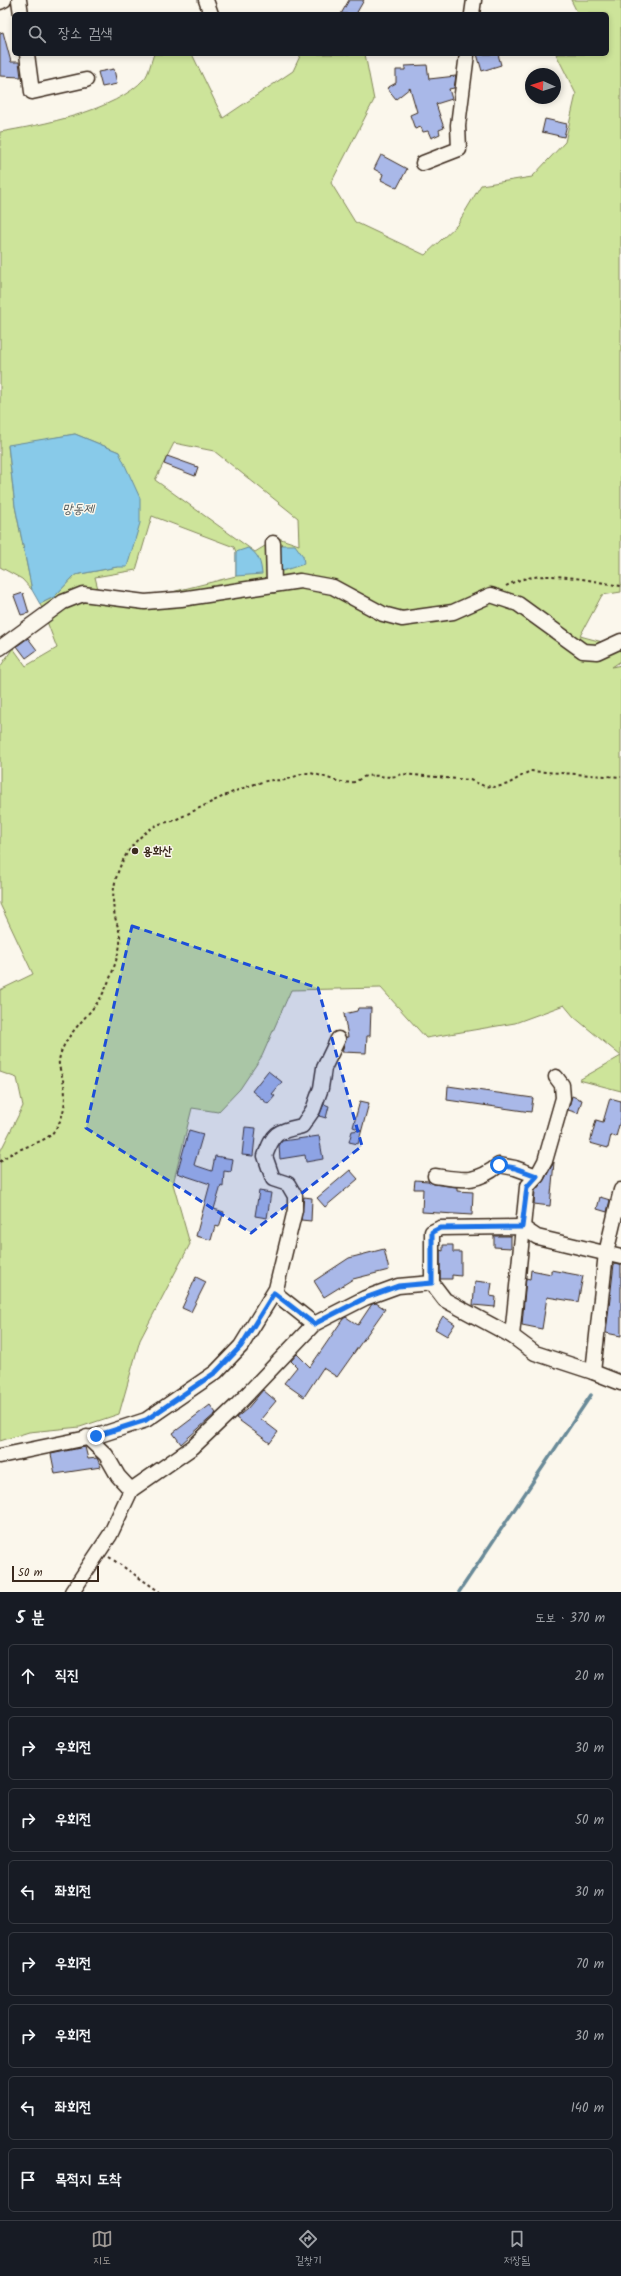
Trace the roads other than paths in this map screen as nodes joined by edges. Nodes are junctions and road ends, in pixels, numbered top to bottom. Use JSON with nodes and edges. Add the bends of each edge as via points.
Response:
{"nodes":[{"id":1,"x":4,"y":0,"type":"edge"},
{"id":2,"x":20,"y":0,"type":"edge"},
{"id":3,"x":206,"y":0,"type":"edge"},
{"id":4,"x":474,"y":0,"type":"edge"},
{"id":5,"x":0,"y":2,"type":"edge"},
{"id":6,"x":21,"y":12,"type":"edge"},
{"id":7,"x":209,"y":12,"type":"edge"},
{"id":8,"x":472,"y":12,"type":"edge"},
{"id":9,"x":27,"y":56,"type":"edge"},
{"id":10,"x":467,"y":56,"type":"edge"},
{"id":11,"x":86,"y":80,"type":"dead end"},
{"id":12,"x":423,"y":163,"type":"dead end"},
{"id":13,"x":273,"y":543,"type":"dead end"},
{"id":14,"x":274,"y":585,"type":"junction"},
{"id":15,"x":621,"y":641,"type":"edge"},
{"id":16,"x":0,"y":648,"type":"edge"},
{"id":17,"x":338,"y":1039,"type":"dead end"},
{"id":18,"x":556,"y":1077,"type":"dead end"},
{"id":19,"x":435,"y":1176,"type":"dead end"},
{"id":20,"x":537,"y":1176,"type":"junction"},
{"id":21,"x":621,"y":1190,"type":"edge"},
{"id":22,"x":522,"y":1227,"type":"junction"},
{"id":23,"x":606,"y":1253,"type":"junction"},
{"id":24,"x":621,"y":1257,"type":"edge"},
{"id":25,"x":432,"y":1283,"type":"junction"},
{"id":26,"x":274,"y":1293,"type":"junction"},
{"id":27,"x":314,"y":1324,"type":"junction"},
{"id":28,"x":512,"y":1336,"type":"junction"},
{"id":29,"x":593,"y":1372,"type":"junction"},
{"id":30,"x":621,"y":1383,"type":"edge"},
{"id":31,"x":87,"y":1437,"type":"junction"},
{"id":32,"x":0,"y":1456,"type":"edge"},
{"id":33,"x":131,"y":1490,"type":"junction"},
{"id":34,"x":72,"y":1592,"type":"edge"}],
"edges":[{"from":1,"to":5,"type":"street"},
{"from":2,"to":6,"type":"street"},
{"from":3,"to":7,"type":"street"},
{"from":4,"to":8,"type":"street"},
{"from":9,"to":11,"type":"street","via":[[32,92]]},
{"from":10,"to":12,"type":"street","via":[[458,125],[459,149]]},
{"from":13,"to":14,"type":"street"},
{"from":14,"to":15,"type":"street","via":[[300,581],[333,586],[383,614],[402,618],[453,612],[491,595],[518,604],[583,651],[597,652]]},
{"from":14,"to":16,"type":"street","via":[[145,602],[83,594],[63,602]]},
{"from":17,"to":26,"type":"street","via":[[324,1068],[321,1088],[313,1110],[302,1126],[283,1130],[272,1138],[265,1156],[274,1179],[288,1184],[295,1196],[291,1231]]},
{"from":18,"to":20,"type":"street","via":[[562,1085],[563,1098],[545,1161]]},
{"from":19,"to":20,"type":"street","via":[[466,1180],[486,1176],[499,1165]]},
{"from":20,"to":22,"type":"street","via":[[527,1187]]},
{"from":21,"to":23,"type":"street"},
{"from":22,"to":23,"type":"street","via":[[537,1237]]},
{"from":22,"to":25,"type":"street","via":[[440,1228],[432,1232]]},
{"from":22,"to":28,"type":"street"},
{"from":23,"to":24,"type":"street"},
{"from":23,"to":29,"type":"street"},
{"from":25,"to":27,"type":"street","via":[[398,1286],[365,1298]]},
{"from":25,"to":28,"type":"street","via":[[445,1300]]},
{"from":26,"to":27,"type":"street"},
{"from":26,"to":31,"type":"street","via":[[241,1346],[216,1372],[146,1420]]},
{"from":27,"to":33,"type":"street","via":[[193,1447]]},
{"from":28,"to":29,"type":"street","via":[[535,1353]]},
{"from":29,"to":30,"type":"street"},
{"from":31,"to":32,"type":"street"},
{"from":31,"to":33,"type":"street","via":[[106,1455],[118,1476]]},
{"from":33,"to":34,"type":"street","via":[[110,1535]]}]}
